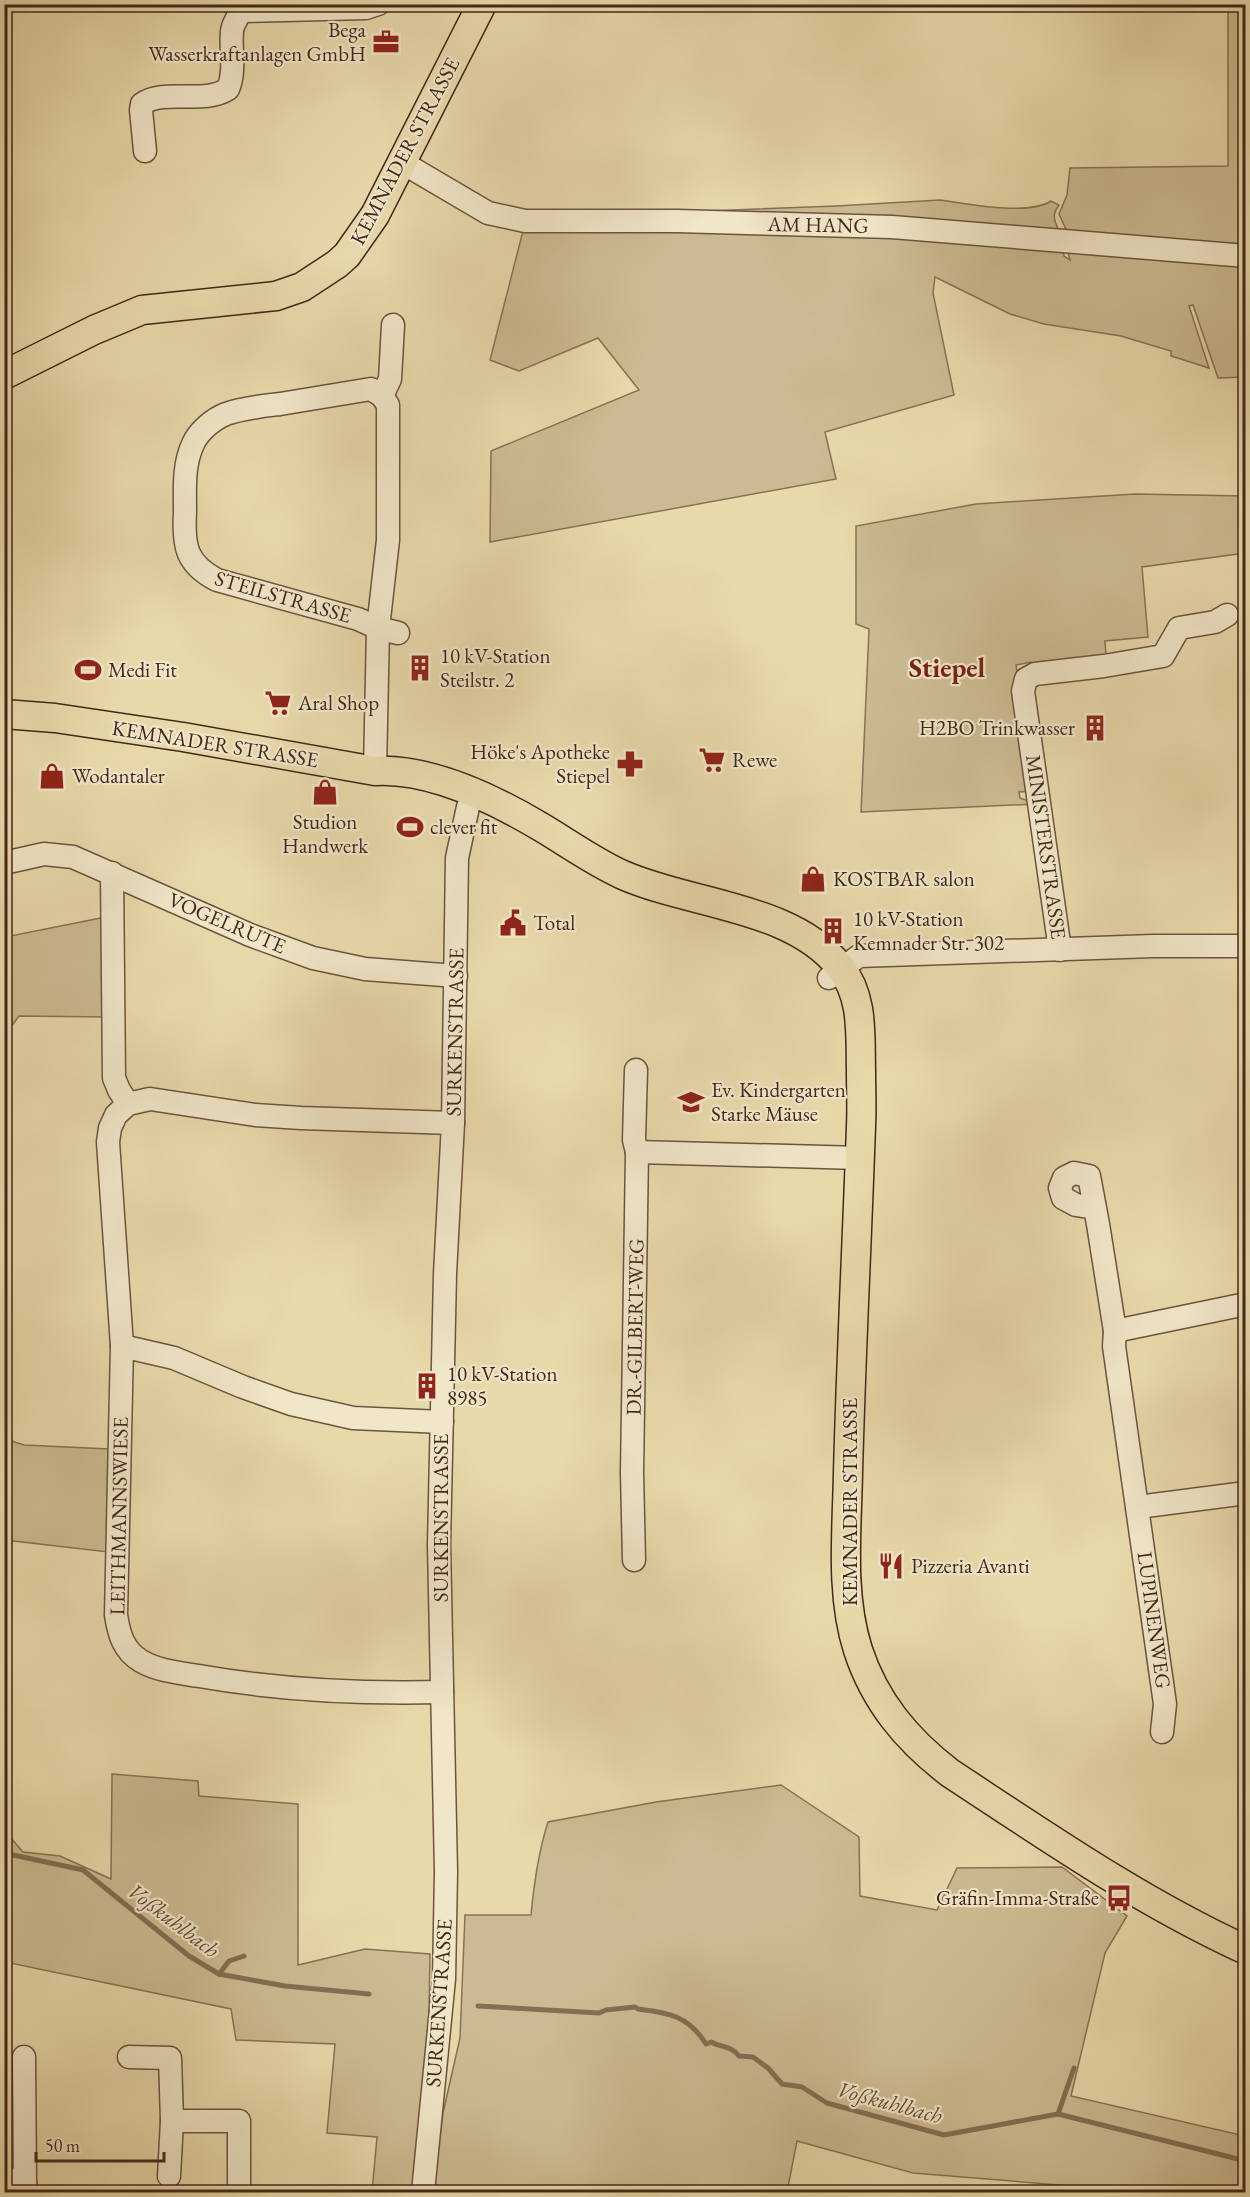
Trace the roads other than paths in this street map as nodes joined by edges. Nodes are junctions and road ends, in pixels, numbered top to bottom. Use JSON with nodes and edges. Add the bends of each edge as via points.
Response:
{"nodes":[{"id":1,"x":378,"y":4,"type":"edge"},
{"id":2,"x":482,"y":4,"type":"edge"},
{"id":3,"x":241,"y":8,"type":"edge"},
{"id":4,"x":146,"y":151,"type":"dead end"},
{"id":5,"x":403,"y":163,"type":"junction"},
{"id":6,"x":1245,"y":256,"type":"edge"},
{"id":7,"x":393,"y":325,"type":"dead end"},
{"id":8,"x":4,"y":375,"type":"edge"},
{"id":9,"x":382,"y":396,"type":"junction"},
{"id":10,"x":1227,"y":615,"type":"dead end"},
{"id":11,"x":388,"y":631,"type":"junction"},
{"id":12,"x":4,"y":704,"type":"edge"},
{"id":13,"x":4,"y":714,"type":"edge"},
{"id":14,"x":55,"y":718,"type":"junction"},
{"id":15,"x":375,"y":771,"type":"junction"},
{"id":16,"x":471,"y":800,"type":"junction"},
{"id":17,"x":4,"y":863,"type":"edge"},
{"id":18,"x":112,"y":873,"type":"junction"},
{"id":19,"x":1245,"y":946,"type":"edge"},
{"id":20,"x":1060,"y":950,"type":"junction"},
{"id":21,"x":836,"y":973,"type":"junction"},
{"id":22,"x":456,"y":976,"type":"junction"},
{"id":23,"x":636,"y":1070,"type":"dead end"},
{"id":24,"x":128,"y":1104,"type":"junction"},
{"id":25,"x":453,"y":1123,"type":"junction"},
{"id":26,"x":638,"y":1152,"type":"junction"},
{"id":27,"x":860,"y":1158,"type":"junction"},
{"id":28,"x":1095,"y":1208,"type":"dead end"},
{"id":29,"x":1245,"y":1304,"type":"edge"},
{"id":30,"x":1115,"y":1331,"type":"junction"},
{"id":31,"x":122,"y":1346,"type":"junction"},
{"id":32,"x":442,"y":1422,"type":"junction"},
{"id":33,"x":1245,"y":1492,"type":"edge"},
{"id":34,"x":1138,"y":1508,"type":"junction"},
{"id":35,"x":634,"y":1560,"type":"dead end"},
{"id":36,"x":442,"y":1692,"type":"junction"},
{"id":37,"x":1162,"y":1732,"type":"dead end"},
{"id":38,"x":1245,"y":1950,"type":"edge"},
{"id":39,"x":24,"y":2057,"type":"dead end"},
{"id":40,"x":129,"y":2057,"type":"dead end"},
{"id":41,"x":172,"y":2121,"type":"junction"},
{"id":42,"x":169,"y":2176,"type":"dead end"},
{"id":43,"x":19,"y":2184,"type":"edge"},
{"id":44,"x":239,"y":2193,"type":"edge"},
{"id":45,"x":423,"y":2193,"type":"edge"}],
"edges":[{"from":1,"to":3,"type":"street","via":[[366,8]]},
{"from":2,"to":5,"type":"main road","name":"KEMNADER STRASSE"},
{"from":3,"to":4,"type":"street","via":[[232,28],[232,75],[228,89],[216,96],[160,99],[142,104]]},
{"from":5,"to":6,"type":"street","name":"AM HANG","via":[[488,213],[525,220],[892,227]]},
{"from":5,"to":8,"type":"main road","name":"KEMNADER STRASSE","via":[[375,215],[347,255],[302,287],[259,299],[142,310]]},
{"from":7,"to":9,"type":"street","name":"STEILSTRASSE","via":[[390,379]]},
{"from":9,"to":11,"type":"street","name":"STEILSTRASSE","via":[[388,405]]},
{"from":9,"to":11,"type":"street","name":"STEILSTRASSE","via":[[370,389],[225,414],[203,429],[193,443],[187,462],[184,515],[186,546],[202,572],[217,580]]},
{"from":10,"to":20,"type":"street","name":"MINISTERSTRASSE","via":[[1215,622],[1179,628],[1163,656],[1035,674],[1026,679],[1023,691]]},
{"from":11,"to":15,"type":"street","name":"STEILSTRASSE"},
{"from":12,"to":14,"type":"main road","name":"KEMNADER STRASSE"},
{"from":13,"to":14,"type":"main road","name":"KEMNADER STRASSE"},
{"from":14,"to":15,"type":"main road","name":"KEMNADER STRASSE"},
{"from":15,"to":16,"type":"main road","name":"KEMNADER STRASSE","via":[[417,775]]},
{"from":16,"to":21,"type":"main road","name":"KEMNADER STRASSE","via":[[544,828],[654,894],[786,925],[824,950]]},
{"from":16,"to":22,"type":"street","name":"SURKENSTRASSE","via":[[457,858]]},
{"from":17,"to":18,"type":"street","name":"VOGELRUTE","via":[[44,854],[73,857]]},
{"from":18,"to":22,"type":"street","name":"VOGELRUTE","via":[[250,935],[313,958],[365,969]]},
{"from":18,"to":24,"type":"street","via":[[114,1078]]},
{"from":19,"to":20,"type":"street","name":"MINISTERSTRASSE"},
{"from":20,"to":21,"type":"street","name":"MINISTERSTRASSE","via":[[859,956]]},
{"from":21,"to":27,"type":"main road","name":"KEMNADER STRASSE","via":[[859,1007]]},
{"from":22,"to":25,"type":"street","name":"SURKENSTRASSE"},
{"from":23,"to":26,"type":"street","name":"DR.-GILBERT-WEG","via":[[634,1140]]},
{"from":24,"to":25,"type":"street","via":[[150,1099],[289,1118]]},
{"from":24,"to":31,"type":"street","name":"LEITHMANNSWIESE","via":[[116,1115],[108,1142]]},
{"from":25,"to":32,"type":"street","name":"SURKENSTRASSE"},
{"from":26,"to":27,"type":"street"},
{"from":26,"to":35,"type":"street","name":"DR.-GILBERT-WEG","via":[[627,1501]]},
{"from":27,"to":38,"type":"main road","name":"KEMNADER STRASSE","via":[[851,1355],[848,1592],[858,1648],[876,1692],[903,1732],[950,1773],[1130,1890]]},
{"from":28,"to":30,"type":"street","name":"LUPINENWEG"},
{"from":29,"to":30,"type":"street"},
{"from":30,"to":34,"type":"street","name":"LUPINENWEG"},
{"from":31,"to":32,"type":"street","via":[[174,1358],[291,1404],[352,1418]]},
{"from":31,"to":36,"type":"street","name":"LEITHMANNSWIESE","via":[[116,1615],[127,1649],[141,1661],[162,1670],[241,1683],[333,1691]]},
{"from":32,"to":36,"type":"street","name":"SURKENSTRASSE"},
{"from":33,"to":34,"type":"street"},
{"from":34,"to":37,"type":"street","name":"LUPINENWEG","via":[[1166,1704]]},
{"from":36,"to":45,"type":"street","name":"SURKENSTRASSE","via":[[444,1978]]},
{"from":39,"to":43,"type":"street"},
{"from":40,"to":41,"type":"street","via":[[170,2058]]},
{"from":41,"to":42,"type":"street"},
{"from":41,"to":44,"type":"street","via":[[239,2121]]}]}
